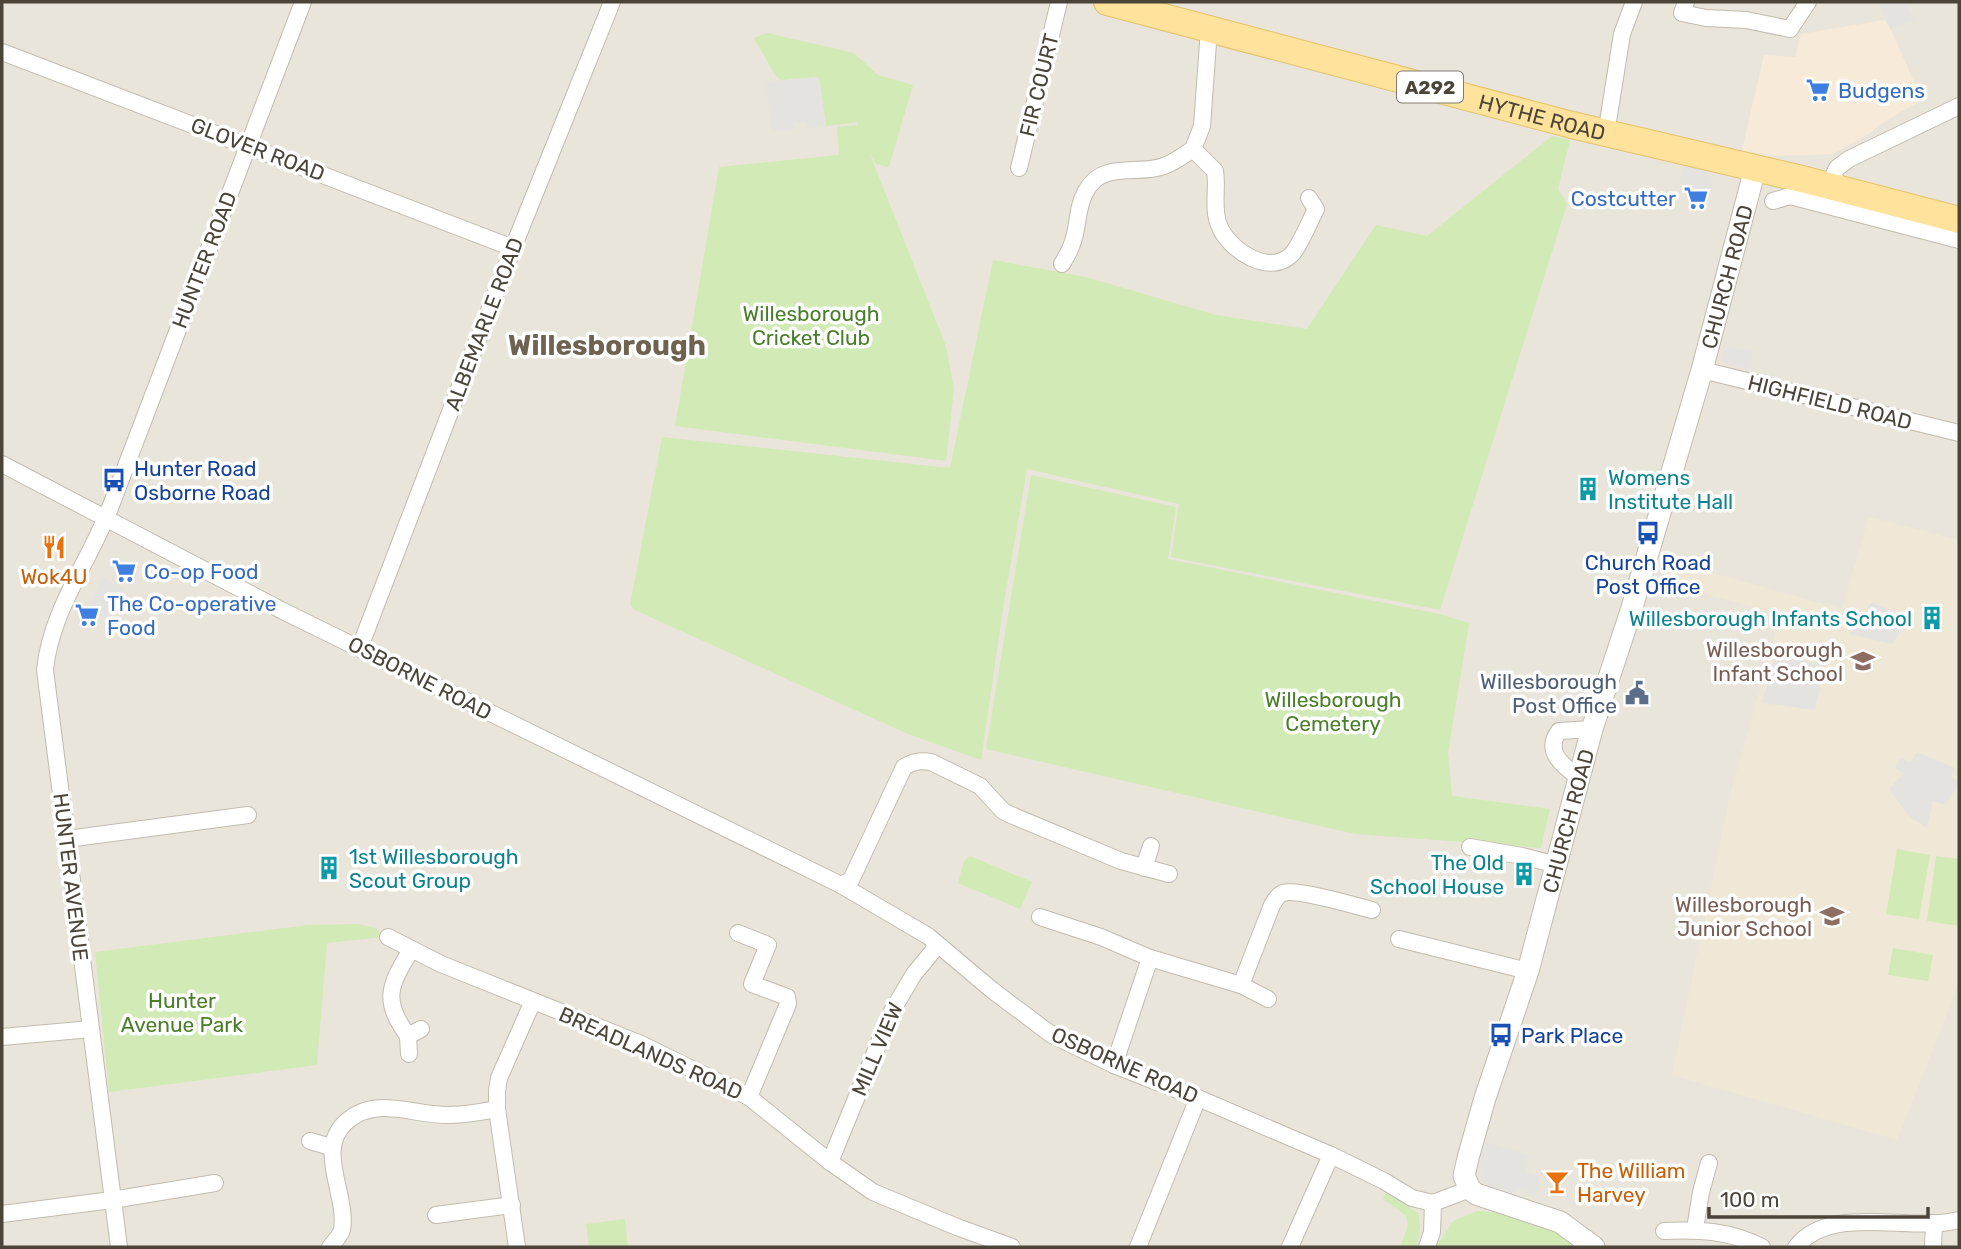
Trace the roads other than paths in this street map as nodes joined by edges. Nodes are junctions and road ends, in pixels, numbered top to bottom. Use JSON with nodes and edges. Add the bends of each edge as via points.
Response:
{"nodes":[{"id":1,"x":303,"y":2,"type":"edge"},
{"id":2,"x":612,"y":2,"type":"edge"},
{"id":3,"x":1059,"y":2,"type":"edge"},
{"id":4,"x":1107,"y":2,"type":"edge"},
{"id":5,"x":1634,"y":2,"type":"edge"},
{"id":6,"x":1686,"y":2,"type":"edge"},
{"id":7,"x":1808,"y":2,"type":"edge"},
{"id":8,"x":1209,"y":29,"type":"junction"},
{"id":9,"x":2,"y":52,"type":"edge"},
{"id":10,"x":1959,"y":106,"type":"edge"},
{"id":11,"x":1606,"y":134,"type":"junction"},
{"id":12,"x":247,"y":145,"type":"junction"},
{"id":13,"x":1193,"y":149,"type":"junction"},
{"id":14,"x":1019,"y":168,"type":"dead end"},
{"id":15,"x":1755,"y":169,"type":"junction"},
{"id":16,"x":1828,"y":186,"type":"junction"},
{"id":17,"x":1773,"y":201,"type":"dead end"},
{"id":18,"x":1319,"y":205,"type":"dead end"},
{"id":19,"x":1895,"y":213,"type":"junction"},
{"id":20,"x":1959,"y":220,"type":"edge"},
{"id":21,"x":1959,"y":240,"type":"edge"},
{"id":22,"x":513,"y":248,"type":"junction"},
{"id":23,"x":1062,"y":264,"type":"dead end"},
{"id":24,"x":1702,"y":370,"type":"junction"},
{"id":25,"x":1959,"y":433,"type":"edge"},
{"id":26,"x":2,"y":464,"type":"edge"},
{"id":27,"x":106,"y":518,"type":"junction"},
{"id":28,"x":360,"y":647,"type":"junction"},
{"id":29,"x":1592,"y":729,"type":"junction"},
{"id":30,"x":1578,"y":777,"type":"junction"},
{"id":31,"x":248,"y":815,"type":"dead end"},
{"id":32,"x":66,"y":839,"type":"junction"},
{"id":33,"x":1151,"y":846,"type":"dead end"},
{"id":34,"x":1470,"y":848,"type":"dead end"},
{"id":35,"x":1556,"y":865,"type":"junction"},
{"id":36,"x":1144,"y":868,"type":"junction"},
{"id":37,"x":1169,"y":874,"type":"dead end"},
{"id":38,"x":841,"y":885,"type":"junction"},
{"id":39,"x":1372,"y":910,"type":"dead end"},
{"id":40,"x":1040,"y":917,"type":"dead end"},
{"id":41,"x":738,"y":933,"type":"dead end"},
{"id":42,"x":388,"y":937,"type":"dead end"},
{"id":43,"x":1399,"y":939,"type":"dead end"},
{"id":44,"x":936,"y":943,"type":"junction"},
{"id":45,"x":411,"y":950,"type":"junction"},
{"id":46,"x":1150,"y":958,"type":"junction"},
{"id":47,"x":1528,"y":971,"type":"junction"},
{"id":48,"x":1241,"y":985,"type":"junction"},
{"id":49,"x":1268,"y":999,"type":"dead end"},
{"id":50,"x":533,"y":1001,"type":"junction"},
{"id":51,"x":91,"y":1029,"type":"junction"},
{"id":52,"x":2,"y":1037,"type":"edge"},
{"id":53,"x":409,"y":1054,"type":"dead end"},
{"id":54,"x":1114,"y":1065,"type":"junction"},
{"id":55,"x":749,"y":1097,"type":"junction"},
{"id":56,"x":1198,"y":1098,"type":"junction"},
{"id":57,"x":497,"y":1109,"type":"junction"},
{"id":58,"x":310,"y":1141,"type":"dead end"},
{"id":59,"x":331,"y":1147,"type":"junction"},
{"id":60,"x":1331,"y":1154,"type":"junction"},
{"id":61,"x":830,"y":1162,"type":"junction"},
{"id":62,"x":1709,"y":1163,"type":"dead end"},
{"id":63,"x":215,"y":1183,"type":"dead end"},
{"id":64,"x":1469,"y":1189,"type":"junction"},
{"id":65,"x":112,"y":1200,"type":"junction"},
{"id":66,"x":1433,"y":1203,"type":"junction"},
{"id":67,"x":512,"y":1205,"type":"junction"},
{"id":68,"x":2,"y":1214,"type":"edge"},
{"id":69,"x":436,"y":1215,"type":"dead end"},
{"id":70,"x":1959,"y":1220,"type":"edge"},
{"id":71,"x":1934,"y":1223,"type":"junction"},
{"id":72,"x":1695,"y":1229,"type":"junction"},
{"id":73,"x":1664,"y":1231,"type":"dead end"},
{"id":74,"x":118,"y":1247,"type":"edge"},
{"id":75,"x":330,"y":1247,"type":"edge"},
{"id":76,"x":517,"y":1247,"type":"edge"},
{"id":77,"x":1012,"y":1247,"type":"edge"},
{"id":78,"x":1138,"y":1247,"type":"edge"},
{"id":79,"x":1290,"y":1247,"type":"edge"},
{"id":80,"x":1427,"y":1247,"type":"edge"},
{"id":81,"x":1594,"y":1247,"type":"edge"},
{"id":82,"x":1762,"y":1247,"type":"edge"},
{"id":83,"x":1796,"y":1247,"type":"edge"},
{"id":84,"x":1933,"y":1247,"type":"edge"}],
"edges":[{"from":1,"to":12,"type":"street","name":"HUNTER ROAD"},
{"from":2,"to":22,"type":"street","name":"ALBEMARLE ROAD"},
{"from":3,"to":14,"type":"street","name":"FIR COURT"},
{"from":4,"to":8,"type":"main road","name":"HYTHE ROAD","number":"A292"},
{"from":5,"to":11,"type":"street","via":[[1622,34]]},
{"from":6,"to":7,"type":"street","via":[[1682,13],[1790,29]]},
{"from":8,"to":11,"type":"main road","name":"HYTHE ROAD","number":"A292"},
{"from":8,"to":13,"type":"street","via":[[1202,126]]},
{"from":9,"to":12,"type":"street","name":"GLOVER ROAD"},
{"from":10,"to":16,"type":"street","via":[[1849,159],[1836,168]]},
{"from":11,"to":15,"type":"main road","name":"HYTHE ROAD","number":"A292"},
{"from":12,"to":22,"type":"street","name":"GLOVER ROAD"},
{"from":12,"to":27,"type":"street","name":"HUNTER ROAD"},
{"from":13,"to":18,"type":"street","via":[[1215,171],[1219,228],[1242,252],[1260,262],[1269,264],[1293,253]]},
{"from":13,"to":23,"type":"street","via":[[1164,166],[1110,171],[1096,179],[1081,201],[1073,243]]},
{"from":15,"to":16,"type":"main road","name":"HYTHE ROAD","number":"A292"},
{"from":15,"to":24,"type":"street","name":"CHURCH ROAD"},
{"from":16,"to":19,"type":"main road","name":"HYTHE ROAD","number":"A292"},
{"from":17,"to":19,"type":"street","name":"HYTHE ROAD","via":[[1790,195]]},
{"from":19,"to":20,"type":"main road","name":"HYTHE ROAD","number":"A292"},
{"from":19,"to":21,"type":"street","name":"HYTHE ROAD"},
{"from":22,"to":28,"type":"street","name":"ALBEMARLE ROAD"},
{"from":24,"to":25,"type":"street","name":"HIGHFIELD ROAD"},
{"from":24,"to":29,"type":"street","name":"CHURCH ROAD"},
{"from":26,"to":27,"type":"street","name":"OSBORNE ROAD"},
{"from":27,"to":28,"type":"street","name":"OSBORNE ROAD"},
{"from":27,"to":32,"type":"street","name":"HUNTER AVENUE","via":[[57,620],[46,656]]},
{"from":28,"to":38,"type":"street","name":"OSBORNE ROAD"},
{"from":29,"to":30,"type":"street","name":"CHURCH ROAD"},
{"from":29,"to":30,"type":"street","via":[[1559,731],[1554,738],[1554,752],[1562,766]]},
{"from":30,"to":35,"type":"street","name":"CHURCH ROAD"},
{"from":31,"to":32,"type":"street"},
{"from":32,"to":51,"type":"street","name":"HUNTER AVENUE"},
{"from":33,"to":36,"type":"street"},
{"from":34,"to":35,"type":"street"},
{"from":35,"to":47,"type":"street","name":"CHURCH ROAD"},
{"from":36,"to":37,"type":"street"},
{"from":36,"to":38,"type":"street","via":[[1010,815],[979,786],[923,761],[904,767],[851,880]]},
{"from":38,"to":44,"type":"street","name":"OSBORNE ROAD"},
{"from":39,"to":48,"type":"street","via":[[1301,894],[1279,894]]},
{"from":40,"to":46,"type":"street"},
{"from":41,"to":55,"type":"street","via":[[768,945],[752,984],[787,998],[789,1004]]},
{"from":42,"to":45,"type":"street","name":"BREADLANDS ROAD"},
{"from":43,"to":47,"type":"street"},
{"from":44,"to":54,"type":"street","name":"OSBORNE ROAD","via":[[1042,1028]]},
{"from":44,"to":61,"type":"street","name":"MILL VIEW","via":[[892,1011]]},
{"from":45,"to":50,"type":"street","name":"BREADLANDS ROAD"},
{"from":45,"to":53,"type":"street","via":[[391,990],[396,1018],[415,1032]]},
{"from":46,"to":48,"type":"street"},
{"from":46,"to":54,"type":"street"},
{"from":47,"to":64,"type":"street","name":"CHURCH ROAD","via":[[1468,1158],[1464,1176]]},
{"from":48,"to":49,"type":"street"},
{"from":50,"to":55,"type":"street","name":"BREADLANDS ROAD","via":[[641,1044]]},
{"from":50,"to":57,"type":"street","via":[[499,1078]]},
{"from":51,"to":52,"type":"street"},
{"from":51,"to":65,"type":"street","name":"HUNTER AVENUE"},
{"from":54,"to":56,"type":"street","name":"OSBORNE ROAD"},
{"from":55,"to":61,"type":"street","name":"BREADLANDS ROAD"},
{"from":56,"to":60,"type":"street","name":"OSBORNE ROAD"},
{"from":56,"to":78,"type":"street"},
{"from":57,"to":59,"type":"street","via":[[448,1116],[366,1108],[346,1121]]},
{"from":57,"to":67,"type":"street"},
{"from":58,"to":59,"type":"street"},
{"from":59,"to":75,"type":"street","via":[[342,1231]]},
{"from":60,"to":66,"type":"street","name":"OSBORNE ROAD","via":[[1412,1198]]},
{"from":60,"to":79,"type":"street"},
{"from":61,"to":77,"type":"street","name":"BREADLANDS ROAD","via":[[873,1192]]},
{"from":62,"to":72,"type":"street"},
{"from":63,"to":65,"type":"street"},
{"from":64,"to":66,"type":"street"},
{"from":64,"to":81,"type":"street","via":[[1560,1222]]},
{"from":65,"to":68,"type":"street"},
{"from":65,"to":74,"type":"street","name":"HUNTER AVENUE"},
{"from":66,"to":80,"type":"street"},
{"from":67,"to":69,"type":"street"},
{"from":67,"to":76,"type":"street"},
{"from":70,"to":71,"type":"street"},
{"from":71,"to":83,"type":"street","via":[[1831,1224]]},
{"from":71,"to":84,"type":"street"},
{"from":72,"to":73,"type":"street"},
{"from":72,"to":82,"type":"street"}]}
